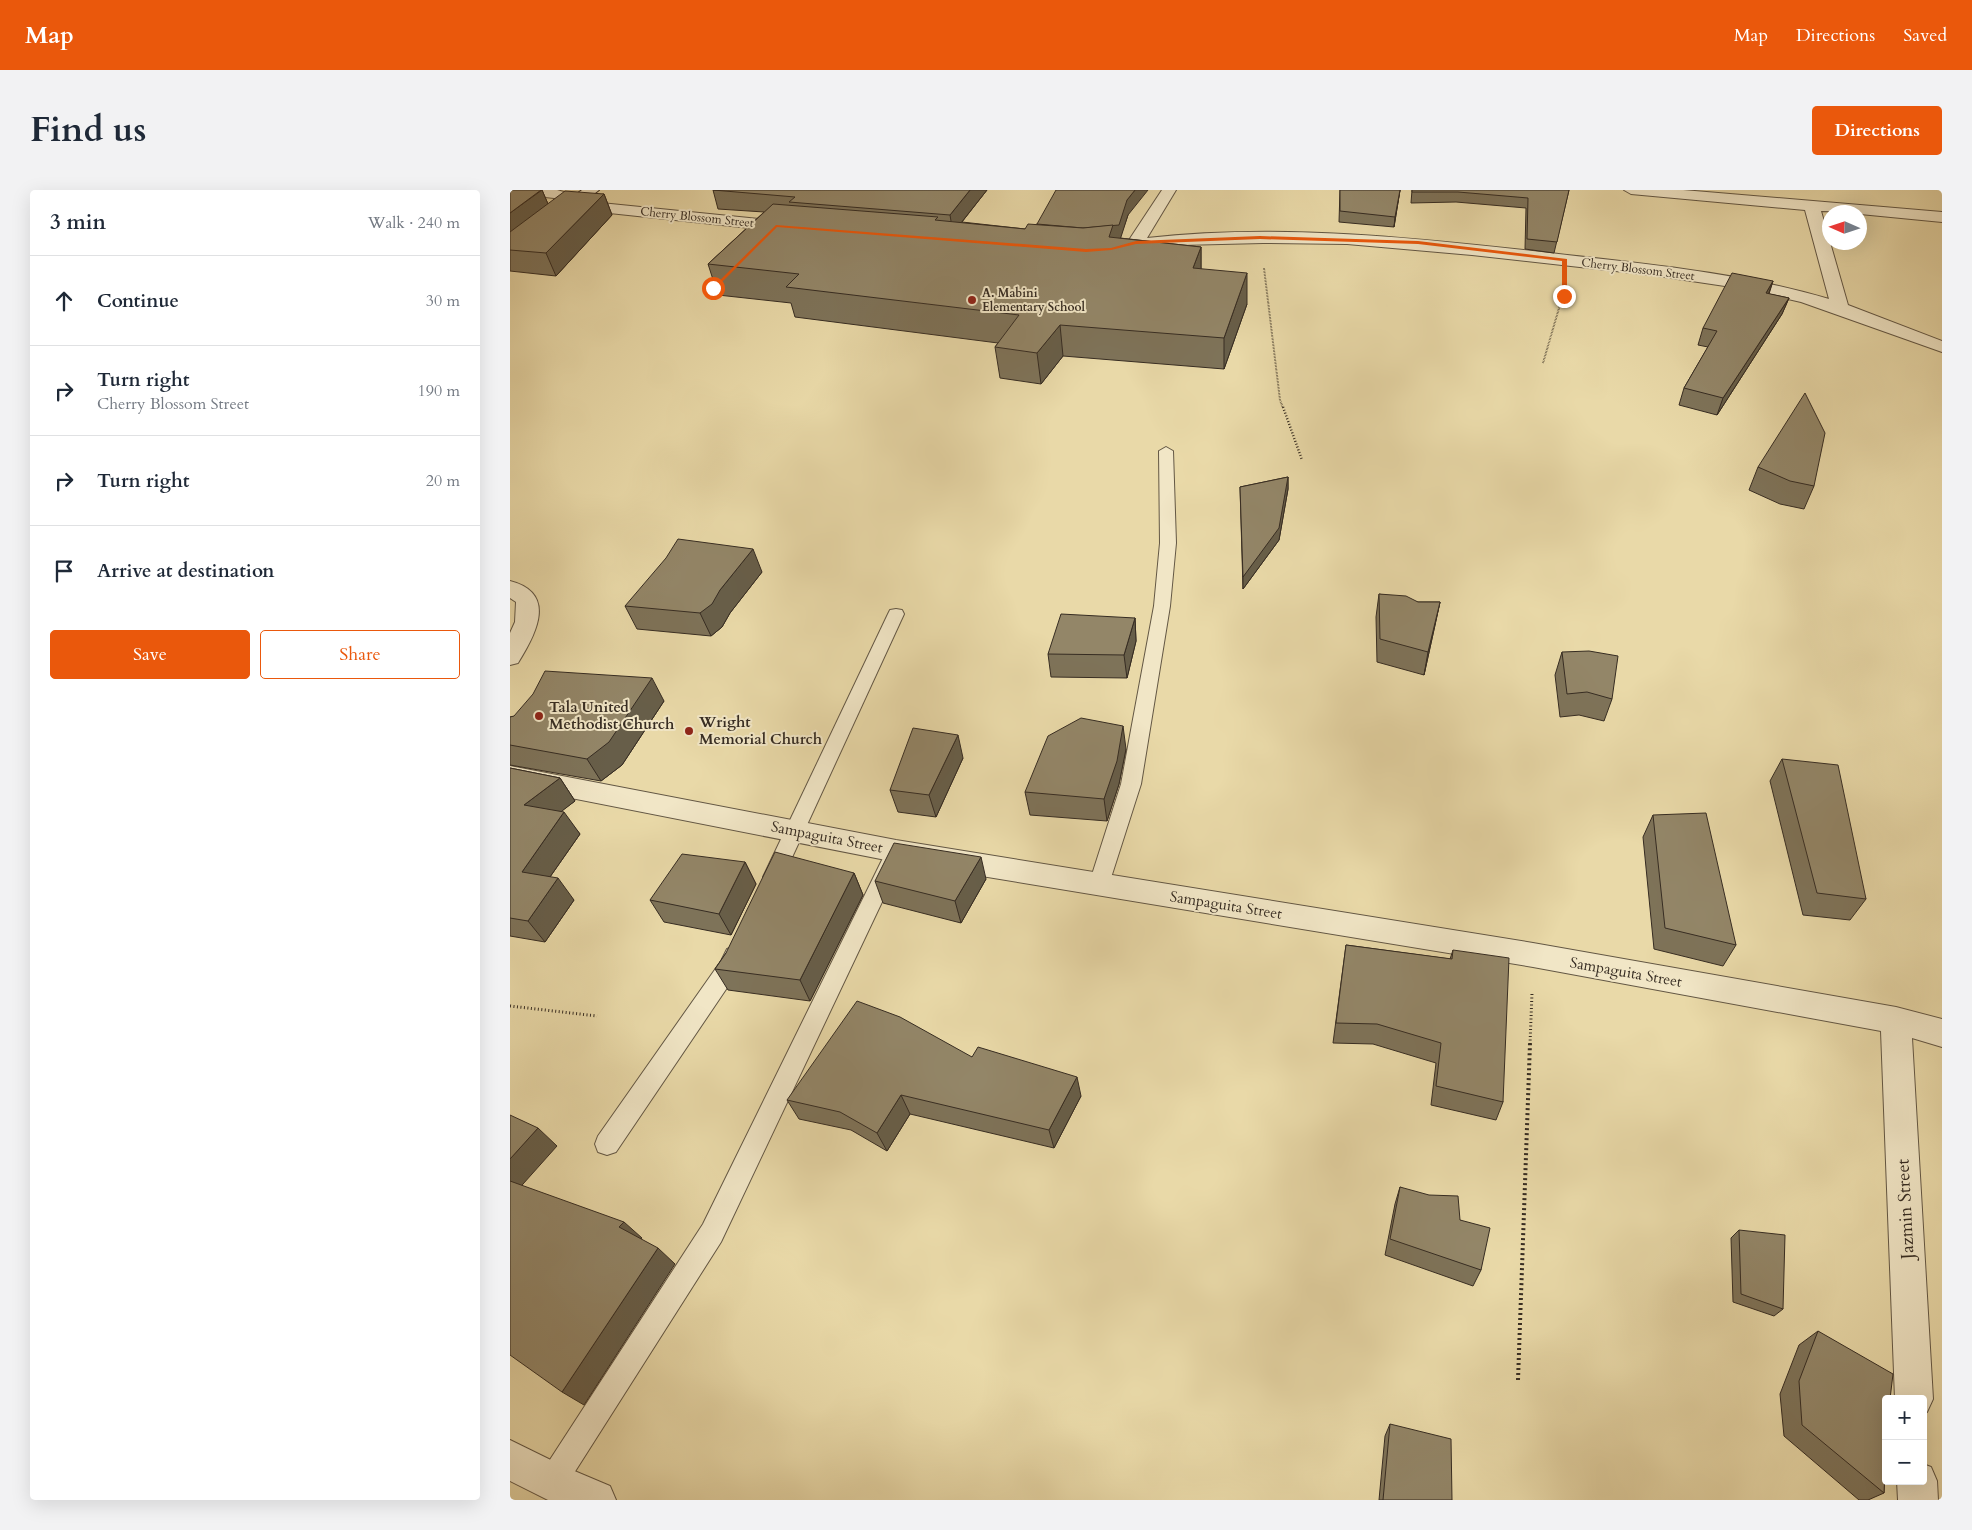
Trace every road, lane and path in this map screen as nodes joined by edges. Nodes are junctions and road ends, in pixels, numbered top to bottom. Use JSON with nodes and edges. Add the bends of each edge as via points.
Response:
{"nodes":[{"id":1,"x":518,"y":190,"type":"edge"},
{"id":2,"x":592,"y":190,"type":"edge"},
{"id":3,"x":1169,"y":190,"type":"edge"},
{"id":4,"x":1631,"y":190,"type":"edge"},
{"id":5,"x":578,"y":200,"type":"junction"},
{"id":6,"x":1812,"y":206,"type":"junction"},
{"id":7,"x":1942,"y":217,"type":"edge"},
{"id":8,"x":776,"y":226,"type":"junction"},
{"id":9,"x":799,"y":228,"type":"edge"},
{"id":10,"x":1260,"y":237,"type":"junction"},
{"id":11,"x":762,"y":240,"type":"edge"},
{"id":12,"x":1136,"y":242,"type":"junction"},
{"id":13,"x":1099,"y":250,"type":"edge"},
{"id":14,"x":510,"y":252,"type":"edge"},
{"id":15,"x":1565,"y":260,"type":"junction"},
{"id":16,"x":1840,"y":308,"type":"junction"},
{"id":17,"x":1942,"y":347,"type":"edge"},
{"id":18,"x":1543,"y":362,"type":"dead end"},
{"id":19,"x":1166,"y":451,"type":"dead end"},
{"id":20,"x":1302,"y":460,"type":"dead end"},
{"id":21,"x":510,"y":588,"type":"edge"},
{"id":22,"x":896,"y":614,"type":"dead end"},
{"id":23,"x":510,"y":657,"type":"edge"},
{"id":24,"x":510,"y":776,"type":"edge"},
{"id":25,"x":795,"y":831,"type":"junction"},
{"id":26,"x":896,"y":851,"type":"junction"},
{"id":27,"x":1099,"y":884,"type":"junction"},
{"id":28,"x":763,"y":896,"type":"edge"},
{"id":29,"x":742,"y":940,"type":"edge"},
{"id":30,"x":1534,"y":955,"type":"junction"},
{"id":31,"x":510,"y":1006,"type":"edge"},
{"id":32,"x":597,"y":1016,"type":"dead end"},
{"id":33,"x":1896,"y":1020,"type":"junction"},
{"id":34,"x":1942,"y":1033,"type":"edge"},
{"id":35,"x":607,"y":1144,"type":"dead end"},
{"id":36,"x":1518,"y":1380,"type":"dead end"},
{"id":37,"x":1914,"y":1395,"type":"edge"},
{"id":38,"x":510,"y":1460,"type":"edge"},
{"id":39,"x":1917,"y":1485,"type":"edge"},
{"id":40,"x":546,"y":1491,"type":"edge"},
{"id":41,"x":596,"y":1500,"type":"edge"},
{"id":42,"x":1918,"y":1500,"type":"edge"}],
"edges":[{"from":1,"to":5,"type":"street","name":"Cherry Blossom Street"},
{"from":2,"to":5,"type":"street"},
{"from":3,"to":12,"type":"street"},
{"from":4,"to":6,"type":"street"},
{"from":5,"to":8,"type":"street","name":"Cherry Blossom Street","via":[[600,207]]},
{"from":5,"to":14,"type":"street"},
{"from":6,"to":7,"type":"street"},
{"from":6,"to":16,"type":"street"},
{"from":8,"to":9,"type":"street","name":"Cherry Blossom Street"},
{"from":8,"to":11,"type":"lane"},
{"from":10,"to":12,"type":"street","name":"Cherry Blossom Street"},
{"from":10,"to":15,"type":"street","name":"Cherry Blossom Street","via":[[1418,243]]},
{"from":10,"to":20,"type":"path","via":[[1280,400]]},
{"from":12,"to":13,"type":"street","name":"Cherry Blossom Street"},
{"from":15,"to":16,"type":"street","name":"Cherry Blossom Street","via":[[1732,281]]},
{"from":15,"to":18,"type":"path","via":[[1564,296]]},
{"from":16,"to":17,"type":"street","name":"Cherry Blossom Street"},
{"from":19,"to":27,"type":"lane","via":[[1168,543],[1162,606],[1130,784]]},
{"from":21,"to":23,"type":"street","via":[[527,599],[527,622]]},
{"from":22,"to":25,"type":"lane"},
{"from":24,"to":25,"type":"street","name":"Sampaguita Street"},
{"from":25,"to":26,"type":"street","name":"Sampaguita Street"},
{"from":25,"to":28,"type":"lane"},
{"from":26,"to":27,"type":"street","name":"Sampaguita Street"},
{"from":26,"to":40,"type":"lane","via":[[712,1233]]},
{"from":27,"to":30,"type":"street","name":"Sampaguita Street"},
{"from":29,"to":35,"type":"lane","via":[[729,967]]},
{"from":30,"to":33,"type":"street","name":"Sampaguita Street"},
{"from":30,"to":36,"type":"path"},
{"from":31,"to":32,"type":"path"},
{"from":33,"to":34,"type":"street","name":"Sampaguita Street"},
{"from":33,"to":37,"type":"street","name":"Jazmin Street"},
{"from":38,"to":40,"type":"street"},
{"from":39,"to":42,"type":"street"},
{"from":40,"to":41,"type":"street"}]}
